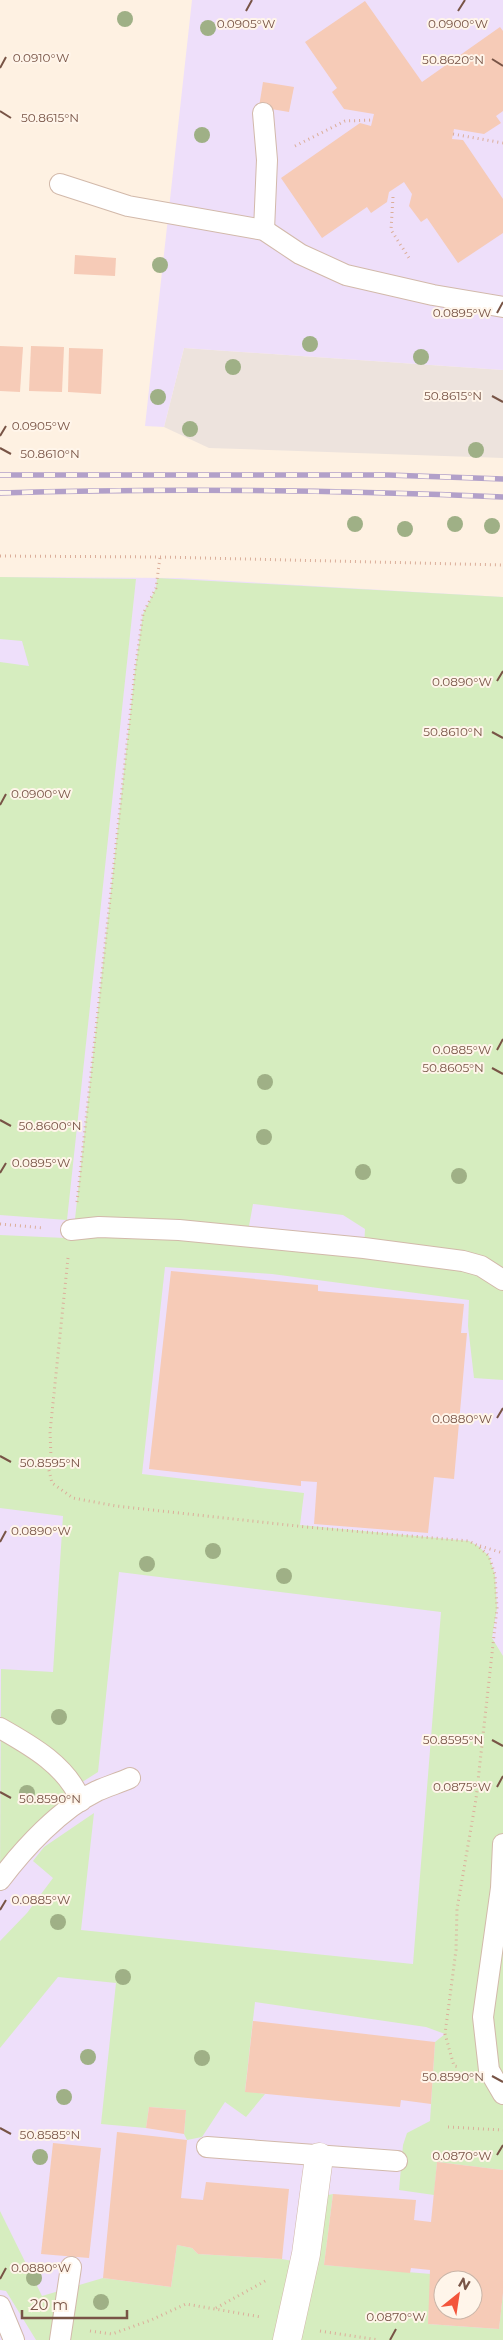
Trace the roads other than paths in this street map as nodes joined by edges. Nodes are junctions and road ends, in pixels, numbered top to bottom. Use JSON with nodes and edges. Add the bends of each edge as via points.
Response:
{"nodes":[{"id":1,"x":263,"y":113,"type":"dead end"},
{"id":2,"x":60,"y":184,"type":"dead end"},
{"id":3,"x":264,"y":230,"type":"junction"},
{"id":4,"x":503,"y":307,"type":"edge"},
{"id":5,"x":71,"y":1230,"type":"road end"},
{"id":6,"x":503,"y":1280,"type":"edge"},
{"id":7,"x":0,"y":1728,"type":"edge"},
{"id":8,"x":130,"y":1778,"type":"dead end"},
{"id":9,"x":81,"y":1801,"type":"junction"},
{"id":10,"x":503,"y":1844,"type":"edge"},
{"id":11,"x":0,"y":1880,"type":"edge"},
{"id":12,"x":502,"y":1887,"type":"edge"},
{"id":13,"x":503,"y":2094,"type":"edge"},
{"id":14,"x":207,"y":2147,"type":"dead end"},
{"id":15,"x":318,"y":2157,"type":"junction"},
{"id":16,"x":397,"y":2161,"type":"dead end"},
{"id":17,"x":71,"y":2267,"type":"dead end"},
{"id":18,"x":0,"y":2306,"type":"edge"},
{"id":19,"x":288,"y":2331,"type":"edge"},
{"id":20,"x":14,"y":2340,"type":"edge"},
{"id":21,"x":60,"y":2340,"type":"edge"}],
"edges":[{"from":1,"to":3,"type":"lane","via":[[267,160]]},
{"from":2,"to":3,"type":"lane","via":[[128,206]]},
{"from":3,"to":4,"type":"lane","via":[[300,254],[346,275]]},
{"from":5,"to":6,"type":"lane","via":[[99,1227],[179,1230],[364,1248],[481,1266]]},
{"from":7,"to":9,"type":"lane","via":[[60,1769],[75,1786]]},
{"from":8,"to":9,"type":"lane"},
{"from":9,"to":11,"type":"lane","via":[[34,1840]]},
{"from":10,"to":12,"type":"lane"},
{"from":12,"to":13,"type":"lane","via":[[483,2017],[491,2076]]},
{"from":14,"to":15,"type":"lane"},
{"from":15,"to":16,"type":"lane"},
{"from":15,"to":19,"type":"street","via":[[306,2254]]},
{"from":17,"to":21,"type":"lane"},
{"from":18,"to":20,"type":"lane"}]}
